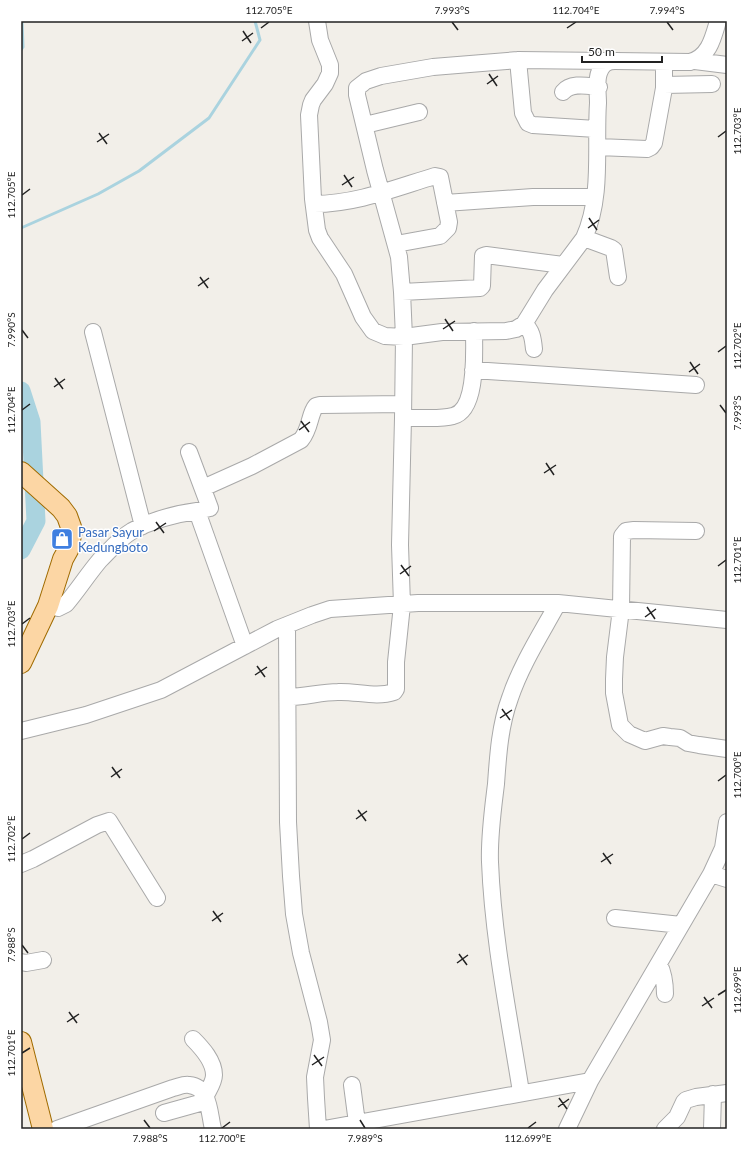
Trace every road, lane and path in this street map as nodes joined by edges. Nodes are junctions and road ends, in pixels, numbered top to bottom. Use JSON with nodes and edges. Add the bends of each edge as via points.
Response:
{"nodes":[{"id":1,"x":317,"y":21,"type":"edge"},
{"id":2,"x":718,"y":21,"type":"edge"},
{"id":3,"x":518,"y":60,"type":"junction"},
{"id":4,"x":608,"y":61,"type":"junction"},
{"id":5,"x":695,"y":61,"type":"junction"},
{"id":6,"x":664,"y":62,"type":"junction"},
{"id":7,"x":727,"y":65,"type":"edge"},
{"id":8,"x":712,"y":84,"type":"dead end"},
{"id":9,"x":664,"y":85,"type":"junction"},
{"id":10,"x":598,"y":87,"type":"junction"},
{"id":11,"x":564,"y":92,"type":"dead end"},
{"id":12,"x":419,"y":112,"type":"dead end"},
{"id":13,"x":364,"y":125,"type":"junction"},
{"id":14,"x":596,"y":129,"type":"junction"},
{"id":15,"x":598,"y":147,"type":"junction"},
{"id":16,"x":382,"y":193,"type":"junction"},
{"id":17,"x":594,"y":197,"type":"junction"},
{"id":18,"x":445,"y":203,"type":"junction"},
{"id":19,"x":314,"y":204,"type":"junction"},
{"id":20,"x":584,"y":238,"type":"junction"},
{"id":21,"x":396,"y":244,"type":"junction"},
{"id":22,"x":563,"y":266,"type":"junction"},
{"id":23,"x":618,"y":277,"type":"dead end"},
{"id":24,"x":402,"y":292,"type":"junction"},
{"id":25,"x":524,"y":324,"type":"junction"},
{"id":26,"x":474,"y":331,"type":"junction"},
{"id":27,"x":93,"y":332,"type":"dead end"},
{"id":28,"x":404,"y":337,"type":"junction"},
{"id":29,"x":534,"y":349,"type":"dead end"},
{"id":30,"x":473,"y":370,"type":"junction"},
{"id":31,"x":696,"y":385,"type":"dead end"},
{"id":32,"x":403,"y":411,"type":"junction"},
{"id":33,"x":189,"y":452,"type":"dead end"},
{"id":34,"x":22,"y":472,"type":"edge"},
{"id":35,"x":203,"y":488,"type":"junction"},
{"id":36,"x":197,"y":510,"type":"junction"},
{"id":37,"x":143,"y":526,"type":"junction"},
{"id":38,"x":696,"y":530,"type":"dead end"},
{"id":39,"x":558,"y":604,"type":"junction"},
{"id":40,"x":402,"y":605,"type":"junction"},
{"id":41,"x":48,"y":606,"type":"junction"},
{"id":42,"x":621,"y":609,"type":"junction"},
{"id":43,"x":727,"y":620,"type":"edge"},
{"id":44,"x":283,"y":627,"type":"junction"},
{"id":45,"x":245,"y":646,"type":"junction"},
{"id":46,"x":21,"y":663,"type":"edge"},
{"id":47,"x":288,"y":697,"type":"junction"},
{"id":48,"x":21,"y":731,"type":"edge"},
{"id":49,"x":727,"y":748,"type":"edge"},
{"id":50,"x":727,"y":822,"type":"edge"},
{"id":51,"x":725,"y":848,"type":"edge"},
{"id":52,"x":21,"y":864,"type":"edge"},
{"id":53,"x":711,"y":874,"type":"junction"},
{"id":54,"x":727,"y":879,"type":"edge"},
{"id":55,"x":157,"y":898,"type":"dead end"},
{"id":56,"x":615,"y":918,"type":"dead end"},
{"id":57,"x":682,"y":925,"type":"junction"},
{"id":58,"x":43,"y":960,"type":"dead end"},
{"id":59,"x":21,"y":962,"type":"edge"},
{"id":60,"x":659,"y":964,"type":"junction"},
{"id":61,"x":665,"y":994,"type":"dead end"},
{"id":62,"x":193,"y":1040,"type":"dead end"},
{"id":63,"x":21,"y":1042,"type":"edge"},
{"id":64,"x":590,"y":1081,"type":"junction"},
{"id":65,"x":352,"y":1084,"type":"dead end"},
{"id":66,"x":521,"y":1092,"type":"junction"},
{"id":67,"x":720,"y":1093,"type":"edge"},
{"id":68,"x":206,"y":1098,"type":"junction"},
{"id":69,"x":164,"y":1113,"type":"dead end"},
{"id":70,"x":357,"y":1123,"type":"junction"},
{"id":71,"x":43,"y":1129,"type":"edge"},
{"id":72,"x":57,"y":1129,"type":"edge"},
{"id":73,"x":213,"y":1129,"type":"edge"},
{"id":74,"x":318,"y":1129,"type":"edge"},
{"id":75,"x":324,"y":1129,"type":"edge"},
{"id":76,"x":567,"y":1129,"type":"edge"},
{"id":77,"x":665,"y":1129,"type":"edge"},
{"id":78,"x":712,"y":1129,"type":"edge"}],
"edges":[{"from":1,"to":19,"type":"street","via":[[330,73],[326,84],[311,105],[309,115]]},
{"from":2,"to":5,"type":"street","via":[[708,49]]},
{"from":3,"to":4,"type":"street"},
{"from":3,"to":13,"type":"street","via":[[433,67],[381,76],[366,82],[357,88]]},
{"from":3,"to":14,"type":"street","via":[[523,113],[528,123]]},
{"from":4,"to":6,"type":"street"},
{"from":4,"to":10,"type":"street","via":[[598,74]]},
{"from":5,"to":6,"type":"street"},
{"from":5,"to":7,"type":"street"},
{"from":6,"to":9,"type":"street"},
{"from":8,"to":9,"type":"street"},
{"from":9,"to":15,"type":"street","via":[[652,147]]},
{"from":10,"to":11,"type":"street","via":[[577,85],[567,88]]},
{"from":10,"to":14,"type":"street"},
{"from":12,"to":13,"type":"street"},
{"from":13,"to":16,"type":"street"},
{"from":14,"to":15,"type":"street"},
{"from":15,"to":17,"type":"street"},
{"from":16,"to":18,"type":"street","via":[[440,176]]},
{"from":16,"to":19,"type":"street","via":[[354,201]]},
{"from":16,"to":21,"type":"street"},
{"from":17,"to":18,"type":"street","via":[[533,197]]},
{"from":17,"to":20,"type":"street","via":[[592,217]]},
{"from":18,"to":21,"type":"street","via":[[449,222],[444,234]]},
{"from":19,"to":28,"type":"street","via":[[320,238],[344,274],[363,317],[373,331],[385,336]]},
{"from":20,"to":22,"type":"street"},
{"from":20,"to":23,"type":"street","via":[[614,250]]},
{"from":21,"to":24,"type":"street"},
{"from":22,"to":24,"type":"street","via":[[486,255],[483,256],[480,288]]},
{"from":22,"to":25,"type":"street"},
{"from":24,"to":28,"type":"street"},
{"from":25,"to":26,"type":"street","via":[[511,331]]},
{"from":25,"to":29,"type":"street","via":[[532,335]]},
{"from":26,"to":28,"type":"street"},
{"from":26,"to":30,"type":"street"},
{"from":27,"to":37,"type":"street"},
{"from":28,"to":32,"type":"street"},
{"from":30,"to":31,"type":"street"},
{"from":30,"to":32,"type":"street","via":[[468,402],[462,412],[446,417]]},
{"from":32,"to":35,"type":"street","via":[[316,406],[309,427],[301,440]]},
{"from":32,"to":40,"type":"street","via":[[400,545]]},
{"from":33,"to":35,"type":"street"},
{"from":34,"to":41,"type":"main road","via":[[67,516],[72,530],[68,550]]},
{"from":35,"to":36,"type":"street","via":[[210,508]]},
{"from":36,"to":37,"type":"street","via":[[176,514]]},
{"from":36,"to":45,"type":"street"},
{"from":37,"to":41,"type":"street","via":[[132,531],[114,546],[66,604],[58,608]]},
{"from":38,"to":42,"type":"street","via":[[626,531],[622,536]]},
{"from":39,"to":40,"type":"street"},
{"from":39,"to":42,"type":"street"},
{"from":39,"to":66,"type":"street","via":[[524,666],[504,716],[493,813],[490,860],[493,905]]},
{"from":40,"to":44,"type":"street","via":[[330,609]]},
{"from":40,"to":47,"type":"street","via":[[394,692],[335,692]]},
{"from":41,"to":46,"type":"main road"},
{"from":42,"to":43,"type":"street"},
{"from":42,"to":49,"type":"street","via":[[614,693],[618,719],[623,729],[645,740],[663,736],[680,738],[688,743]]},
{"from":44,"to":45,"type":"street"},
{"from":44,"to":47,"type":"street"},
{"from":45,"to":48,"type":"street","via":[[161,690],[86,715]]},
{"from":47,"to":74,"type":"street","via":[[288,822],[294,914],[322,1040],[315,1077]]},
{"from":50,"to":51,"type":"street"},
{"from":51,"to":53,"type":"street"},
{"from":52,"to":55,"type":"street","via":[[109,821]]},
{"from":53,"to":54,"type":"street"},
{"from":53,"to":57,"type":"street"},
{"from":56,"to":57,"type":"street"},
{"from":57,"to":60,"type":"street"},
{"from":58,"to":59,"type":"street"},
{"from":60,"to":61,"type":"street","via":[[665,983]]},
{"from":60,"to":64,"type":"street"},
{"from":62,"to":68,"type":"street","via":[[207,1056],[213,1070],[213,1081]]},
{"from":63,"to":71,"type":"main road"},
{"from":64,"to":66,"type":"street"},
{"from":64,"to":76,"type":"street"},
{"from":65,"to":70,"type":"street"},
{"from":66,"to":70,"type":"street"},
{"from":67,"to":77,"type":"street","via":[[686,1100],[677,1117]]},
{"from":67,"to":78,"type":"street"},
{"from":68,"to":69,"type":"street"},
{"from":68,"to":72,"type":"street","via":[[196,1087],[183,1085]]},
{"from":68,"to":73,"type":"street"},
{"from":70,"to":75,"type":"street"}]}
